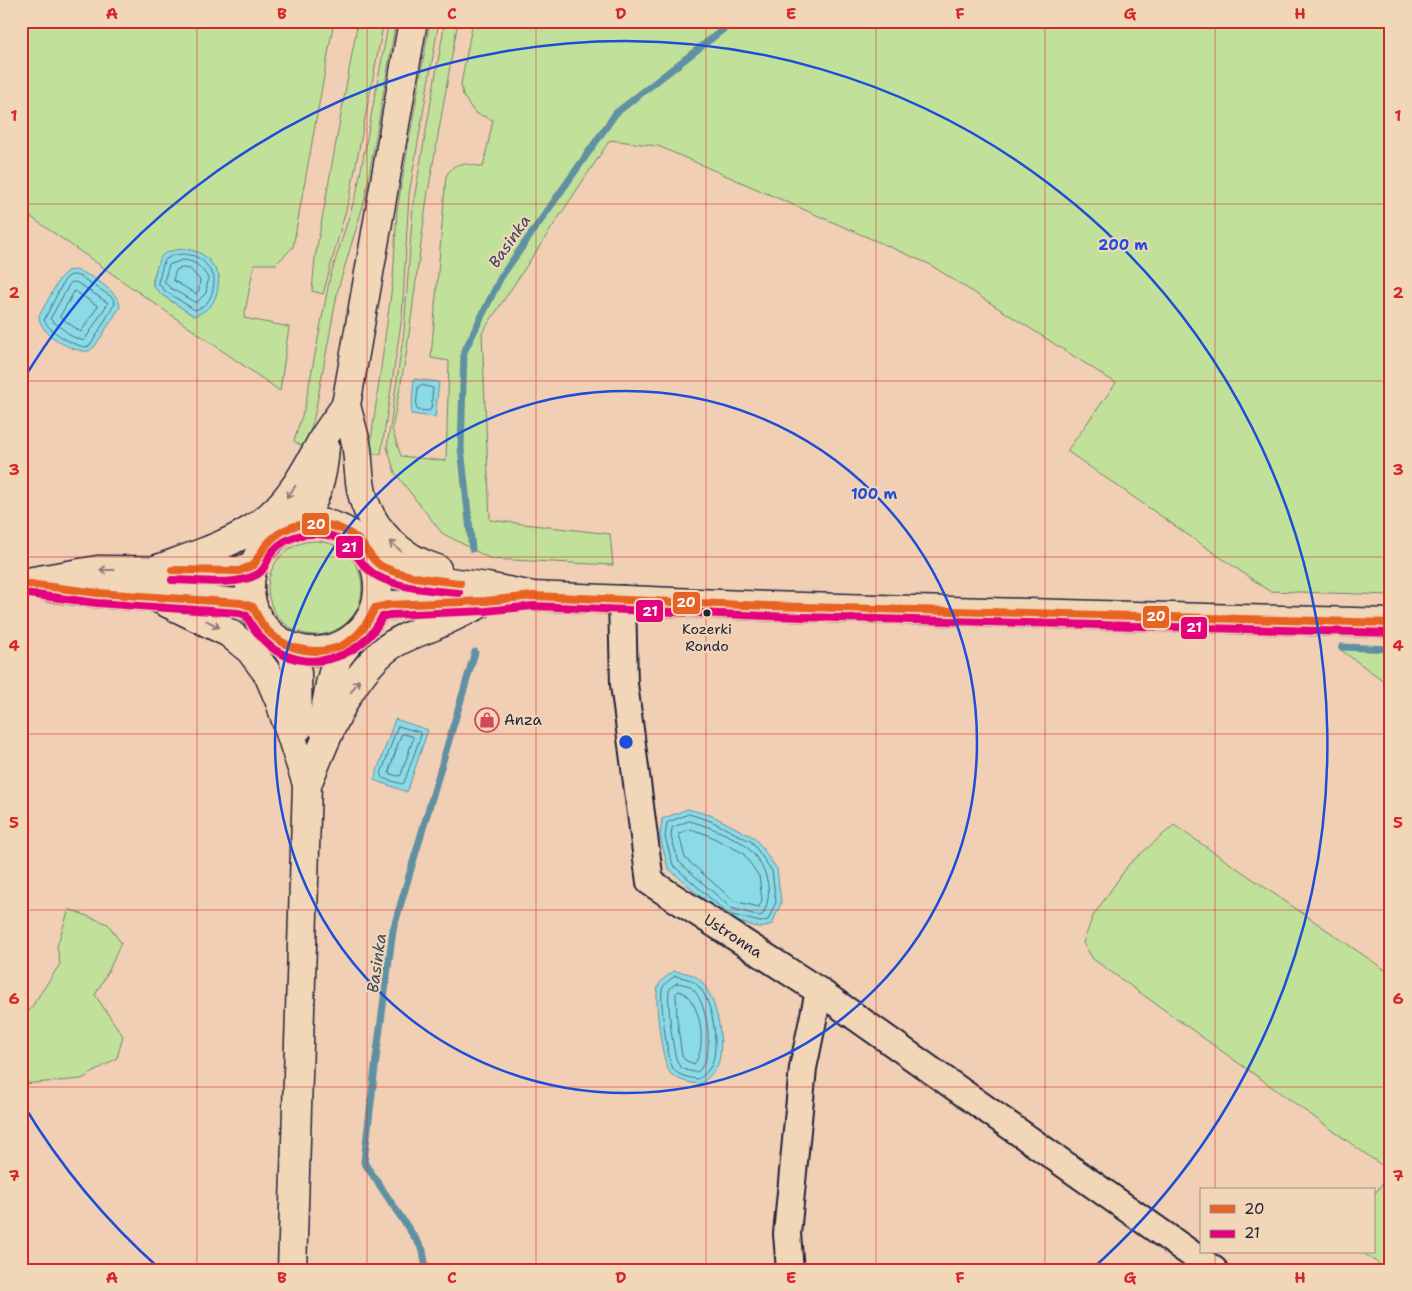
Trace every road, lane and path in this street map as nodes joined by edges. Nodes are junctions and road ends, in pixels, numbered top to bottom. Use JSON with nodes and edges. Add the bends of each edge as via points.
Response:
{"nodes":[{"id":1,"x":413,"y":21,"type":"edge"},
{"id":2,"x":346,"y":406,"type":"junction"},
{"id":3,"x":326,"y":435,"type":"junction"},
{"id":4,"x":356,"y":444,"type":"junction"},
{"id":5,"x":297,"y":525,"type":"junction"},
{"id":6,"x":357,"y":539,"type":"junction"},
{"id":7,"x":373,"y":561,"type":"junction"},
{"id":8,"x":254,"y":565,"type":"junction"},
{"id":9,"x":21,"y":583,"type":"edge"},
{"id":10,"x":154,"y":583,"type":"junction"},
{"id":11,"x":487,"y":594,"type":"junction"},
{"id":12,"x":622,"y":599,"type":"junction"},
{"id":13,"x":253,"y":607,"type":"junction"},
{"id":14,"x":375,"y":608,"type":"junction"},
{"id":15,"x":1391,"y":623,"type":"edge"},
{"id":16,"x":351,"y":640,"type":"junction"},
{"id":17,"x":284,"y":643,"type":"junction"},
{"id":18,"x":308,"y":767,"type":"junction"},
{"id":19,"x":819,"y":991,"type":"junction"},
{"id":20,"x":292,"y":1270,"type":"edge"},
{"id":21,"x":790,"y":1270,"type":"edge"},
{"id":22,"x":1214,"y":1270,"type":"edge"}],
"edges":[{"from":1,"to":2,"type":"main road"},
{"from":2,"to":3,"type":"main road"},
{"from":2,"to":4,"type":"main road"},
{"from":3,"to":5,"type":"main road","via":[[320,484],[306,515]]},
{"from":3,"to":10,"type":"main road","one_way":true,"via":[[307,469],[282,503],[262,523]]},
{"from":4,"to":6,"type":"main road","via":[[346,480],[345,522]]},
{"from":11,"to":4,"type":"main road","one_way":true,"via":[[409,558],[391,543],[378,528],[362,494]]},
{"from":5,"to":6,"type":"main road","via":[[329,525]]},
{"from":5,"to":8,"type":"main road","via":[[279,534],[264,548]]},
{"from":6,"to":7,"type":"main road"},
{"from":7,"to":11,"type":"main road","via":[[384,568]]},
{"from":7,"to":14,"type":"main road","via":[[379,585]]},
{"from":8,"to":10,"type":"main road","via":[[239,571]]},
{"from":8,"to":13,"type":"main road","via":[[250,586]]},
{"from":9,"to":10,"type":"main road","via":[[98,570]]},
{"from":10,"to":13,"type":"main road"},
{"from":10,"to":18,"type":"main road","one_way":true,"via":[[250,650],[268,674]]},
{"from":11,"to":12,"type":"main road"},
{"from":11,"to":14,"type":"main road"},
{"from":18,"to":11,"type":"main road","one_way":true,"via":[[342,704],[367,668],[386,649]]},
{"from":12,"to":15,"type":"main road"},
{"from":12,"to":19,"type":"street","name":"Ustronna","via":[[624,684],[650,882]]},
{"from":13,"to":17,"type":"main road","via":[[270,634]]},
{"from":14,"to":16,"type":"main road","via":[[366,626]]},
{"from":16,"to":17,"type":"main road","via":[[335,648],[318,651],[300,650]]},
{"from":16,"to":18,"type":"main road","via":[[337,658]]},
{"from":17,"to":18,"type":"main road","via":[[293,658],[296,673]]},
{"from":18,"to":20,"type":"main road"},
{"from":19,"to":21,"type":"street","via":[[804,1068],[787,1234]]},
{"from":19,"to":22,"type":"street","name":"Ustronna"}]}
